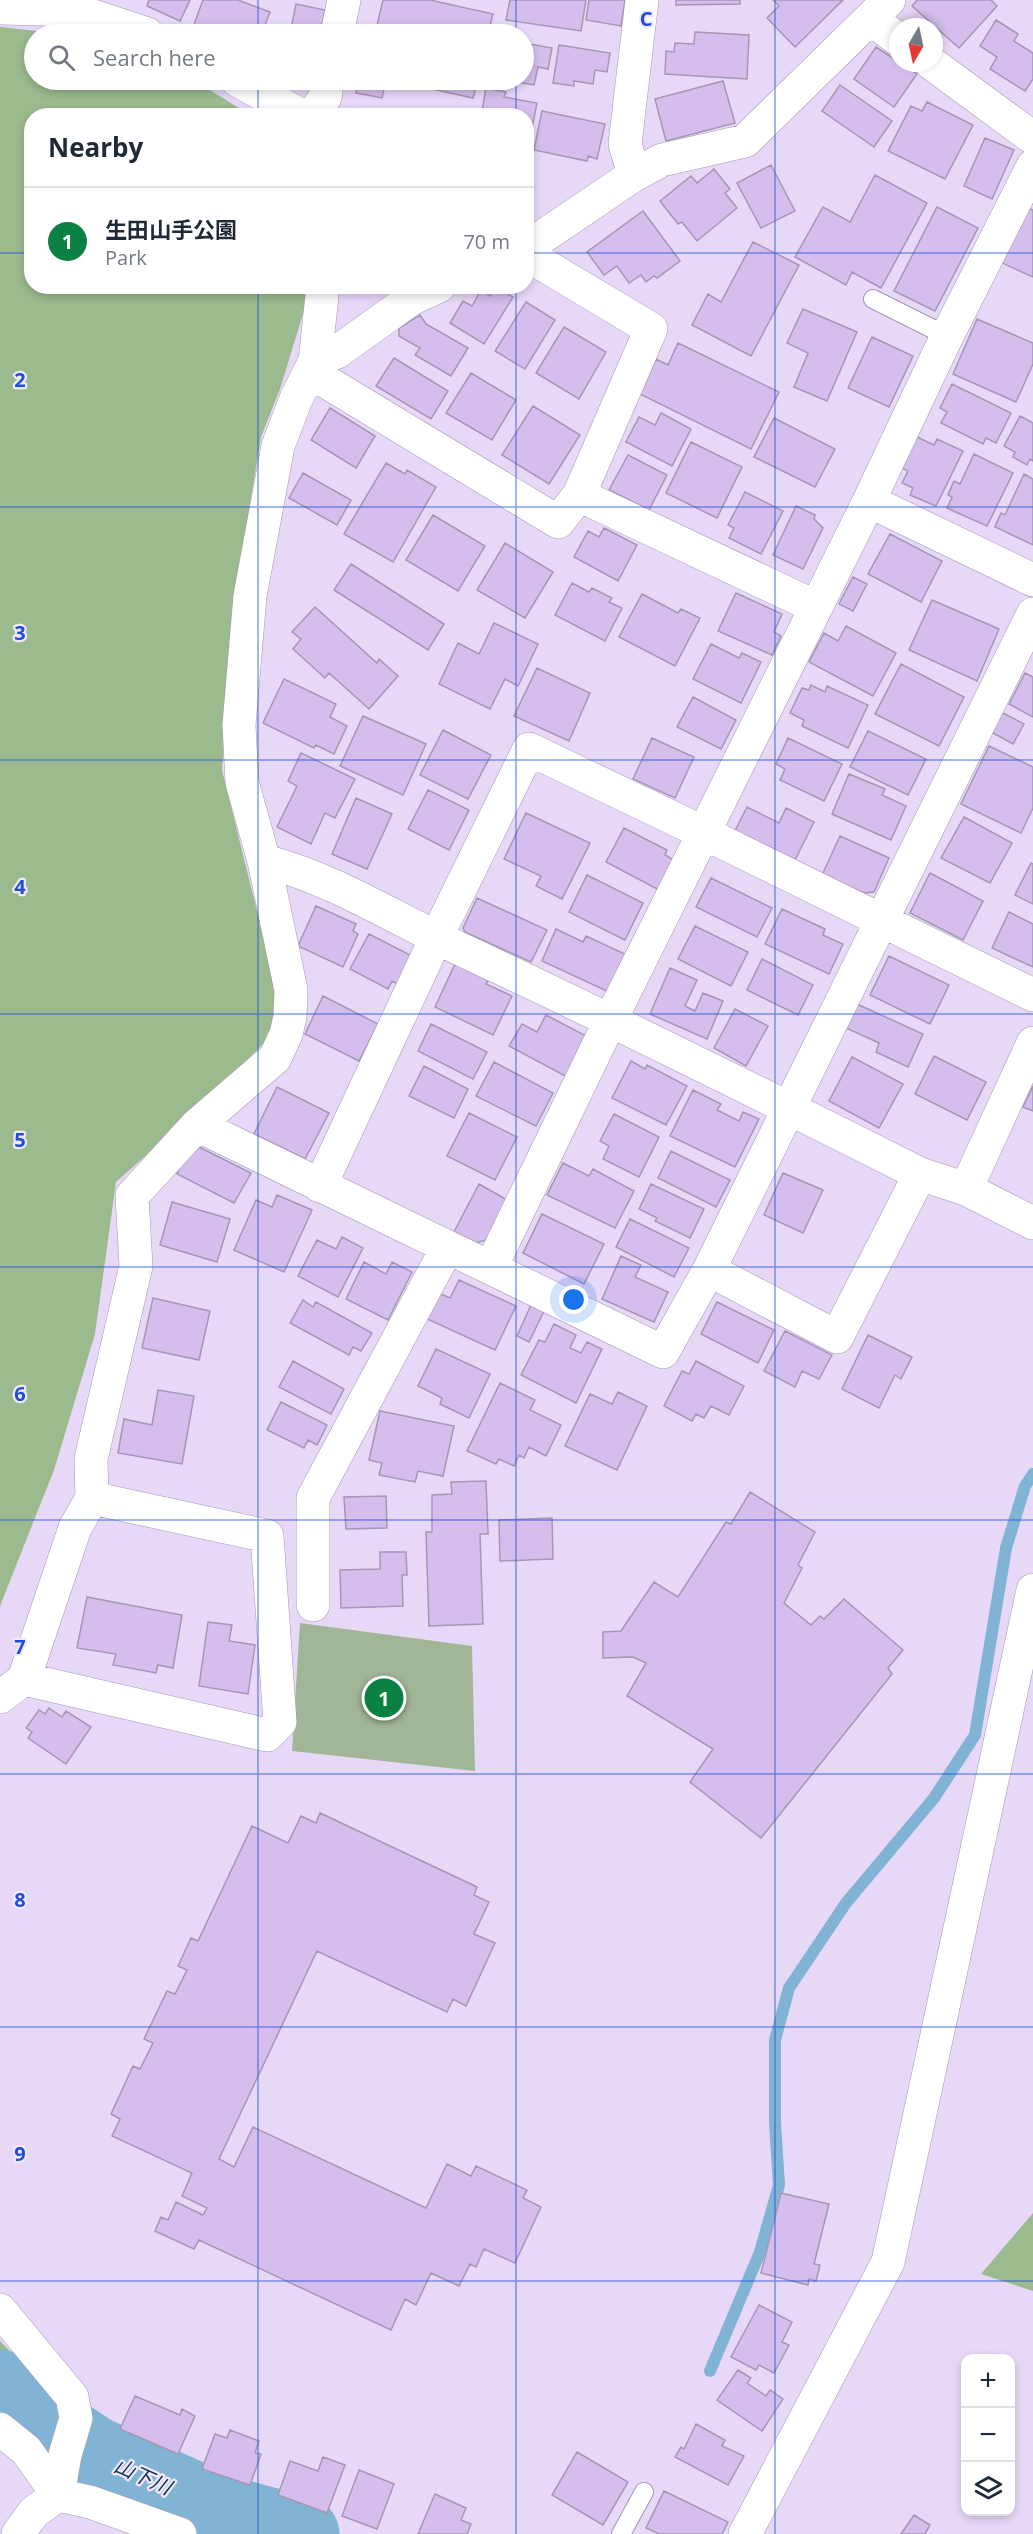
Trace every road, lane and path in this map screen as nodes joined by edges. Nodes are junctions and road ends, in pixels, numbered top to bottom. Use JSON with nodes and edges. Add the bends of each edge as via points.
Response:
{"nodes":[{"id":1,"x":344,"y":0,"type":"edge"},
{"id":2,"x":642,"y":0,"type":"edge"},
{"id":3,"x":0,"y":8,"type":"edge"},
{"id":4,"x":880,"y":10,"type":"edge"},
{"id":5,"x":117,"y":24,"type":"edge"},
{"id":6,"x":339,"y":24,"type":"edge"},
{"id":7,"x":889,"y":24,"type":"edge"},
{"id":8,"x":943,"y":72,"type":"edge"},
{"id":9,"x":255,"y":90,"type":"edge"},
{"id":10,"x":326,"y":90,"type":"edge"},
{"id":11,"x":288,"y":108,"type":"edge"},
{"id":12,"x":318,"y":108,"type":"edge"},
{"id":13,"x":1033,"y":138,"type":"edge"},
{"id":14,"x":1033,"y":166,"type":"edge"},
{"id":15,"x":634,"y":176,"type":"junction"},
{"id":16,"x":534,"y":242,"type":"edge"},
{"id":17,"x":534,"y":256,"type":"edge"},
{"id":18,"x":322,"y":294,"type":"edge"},
{"id":19,"x":422,"y":294,"type":"edge"},
{"id":20,"x":873,"y":299,"type":"dead end"},
{"id":21,"x":947,"y":336,"type":"junction"},
{"id":22,"x":313,"y":367,"type":"junction"},
{"id":23,"x":579,"y":495,"type":"junction"},
{"id":24,"x":869,"y":501,"type":"junction"},
{"id":25,"x":1033,"y":580,"type":"edge"},
{"id":26,"x":816,"y":607,"type":"junction"},
{"id":27,"x":1033,"y":614,"type":"edge"},
{"id":28,"x":704,"y":832,"type":"junction"},
{"id":29,"x":264,"y":861,"type":"junction"},
{"id":30,"x":881,"y":921,"type":"junction"},
{"id":31,"x":436,"y":938,"type":"junction"},
{"id":32,"x":1033,"y":996,"type":"edge"},
{"id":33,"x":611,"y":1019,"type":"junction"},
{"id":34,"x":1033,"y":1043,"type":"edge"},
{"id":35,"x":790,"y":1108,"type":"junction"},
{"id":36,"x":197,"y":1125,"type":"junction"},
{"id":37,"x":920,"y":1174,"type":"junction"},
{"id":38,"x":320,"y":1186,"type":"junction"},
{"id":39,"x":966,"y":1189,"type":"junction"},
{"id":40,"x":1033,"y":1223,"type":"edge"},
{"id":41,"x":447,"y":1248,"type":"junction"},
{"id":42,"x":491,"y":1267,"type":"junction"},
{"id":43,"x":709,"y":1270,"type":"junction"},
{"id":44,"x":92,"y":1498,"type":"junction"},
{"id":45,"x":1033,"y":1590,"type":"edge"},
{"id":46,"x":313,"y":1605,"type":"dead end"},
{"id":47,"x":12,"y":1688,"type":"edge"},
{"id":48,"x":0,"y":2310,"type":"edge"},
{"id":49,"x":0,"y":2429,"type":"edge"},
{"id":50,"x":644,"y":2492,"type":"dead end"},
{"id":51,"x":58,"y":2495,"type":"junction"},
{"id":52,"x":18,"y":2534,"type":"edge"},
{"id":53,"x":180,"y":2534,"type":"edge"},
{"id":54,"x":621,"y":2534,"type":"edge"},
{"id":55,"x":746,"y":2534,"type":"edge"}],
"edges":[{"from":1,"to":6,"type":"street"},
{"from":2,"to":15,"type":"street","via":[[625,144]]},
{"from":3,"to":5,"type":"street","via":[[90,15]]},
{"from":4,"to":7,"type":"street"},
{"from":4,"to":15,"type":"street","via":[[745,141],[662,160]]},
{"from":8,"to":13,"type":"street"},
{"from":9,"to":11,"type":"street"},
{"from":10,"to":12,"type":"street"},
{"from":14,"to":21,"type":"street"},
{"from":15,"to":16,"type":"street"},
{"from":17,"to":23,"type":"street","via":[[651,329]]},
{"from":18,"to":22,"type":"street"},
{"from":19,"to":22,"type":"street"},
{"from":20,"to":21,"type":"lane"},
{"from":21,"to":24,"type":"street"},
{"from":22,"to":23,"type":"street","via":[[558,522]]},
{"from":22,"to":29,"type":"street","via":[[278,446],[250,596],[239,725],[243,782]]},
{"from":23,"to":26,"type":"street"},
{"from":24,"to":25,"type":"street"},
{"from":24,"to":26,"type":"street"},
{"from":26,"to":28,"type":"street"},
{"from":27,"to":30,"type":"street"},
{"from":28,"to":30,"type":"street"},
{"from":28,"to":31,"type":"street","via":[[529,749]]},
{"from":28,"to":33,"type":"street"},
{"from":29,"to":31,"type":"street","via":[[298,870]]},
{"from":29,"to":36,"type":"street","via":[[291,990],[286,1034],[275,1058]]},
{"from":30,"to":32,"type":"street"},
{"from":30,"to":35,"type":"street"},
{"from":31,"to":33,"type":"street"},
{"from":31,"to":38,"type":"street"},
{"from":33,"to":35,"type":"street"},
{"from":33,"to":42,"type":"street"},
{"from":34,"to":39,"type":"street"},
{"from":35,"to":37,"type":"street"},
{"from":35,"to":43,"type":"street"},
{"from":36,"to":38,"type":"street"},
{"from":36,"to":44,"type":"street","via":[[132,1196],[135,1266],[91,1459]]},
{"from":37,"to":39,"type":"street"},
{"from":37,"to":43,"type":"street","via":[[837,1337]]},
{"from":38,"to":41,"type":"street"},
{"from":39,"to":40,"type":"street"},
{"from":41,"to":42,"type":"street"},
{"from":41,"to":46,"type":"street","via":[[313,1498]]},
{"from":42,"to":43,"type":"street","via":[[663,1352]]},
{"from":44,"to":47,"type":"street","via":[[75,1528]]},
{"from":44,"to":47,"type":"street","via":[[267,1536],[280,1722],[267,1735]]},
{"from":45,"to":55,"type":"street","via":[[888,2262]]},
{"from":48,"to":51,"type":"street","via":[[72,2397],[76,2418]]},
{"from":49,"to":51,"type":"street","via":[[26,2450]]},
{"from":50,"to":54,"type":"lane"},
{"from":51,"to":52,"type":"street","via":[[34,2512]]},
{"from":51,"to":53,"type":"street","via":[[90,2502]]}]}
